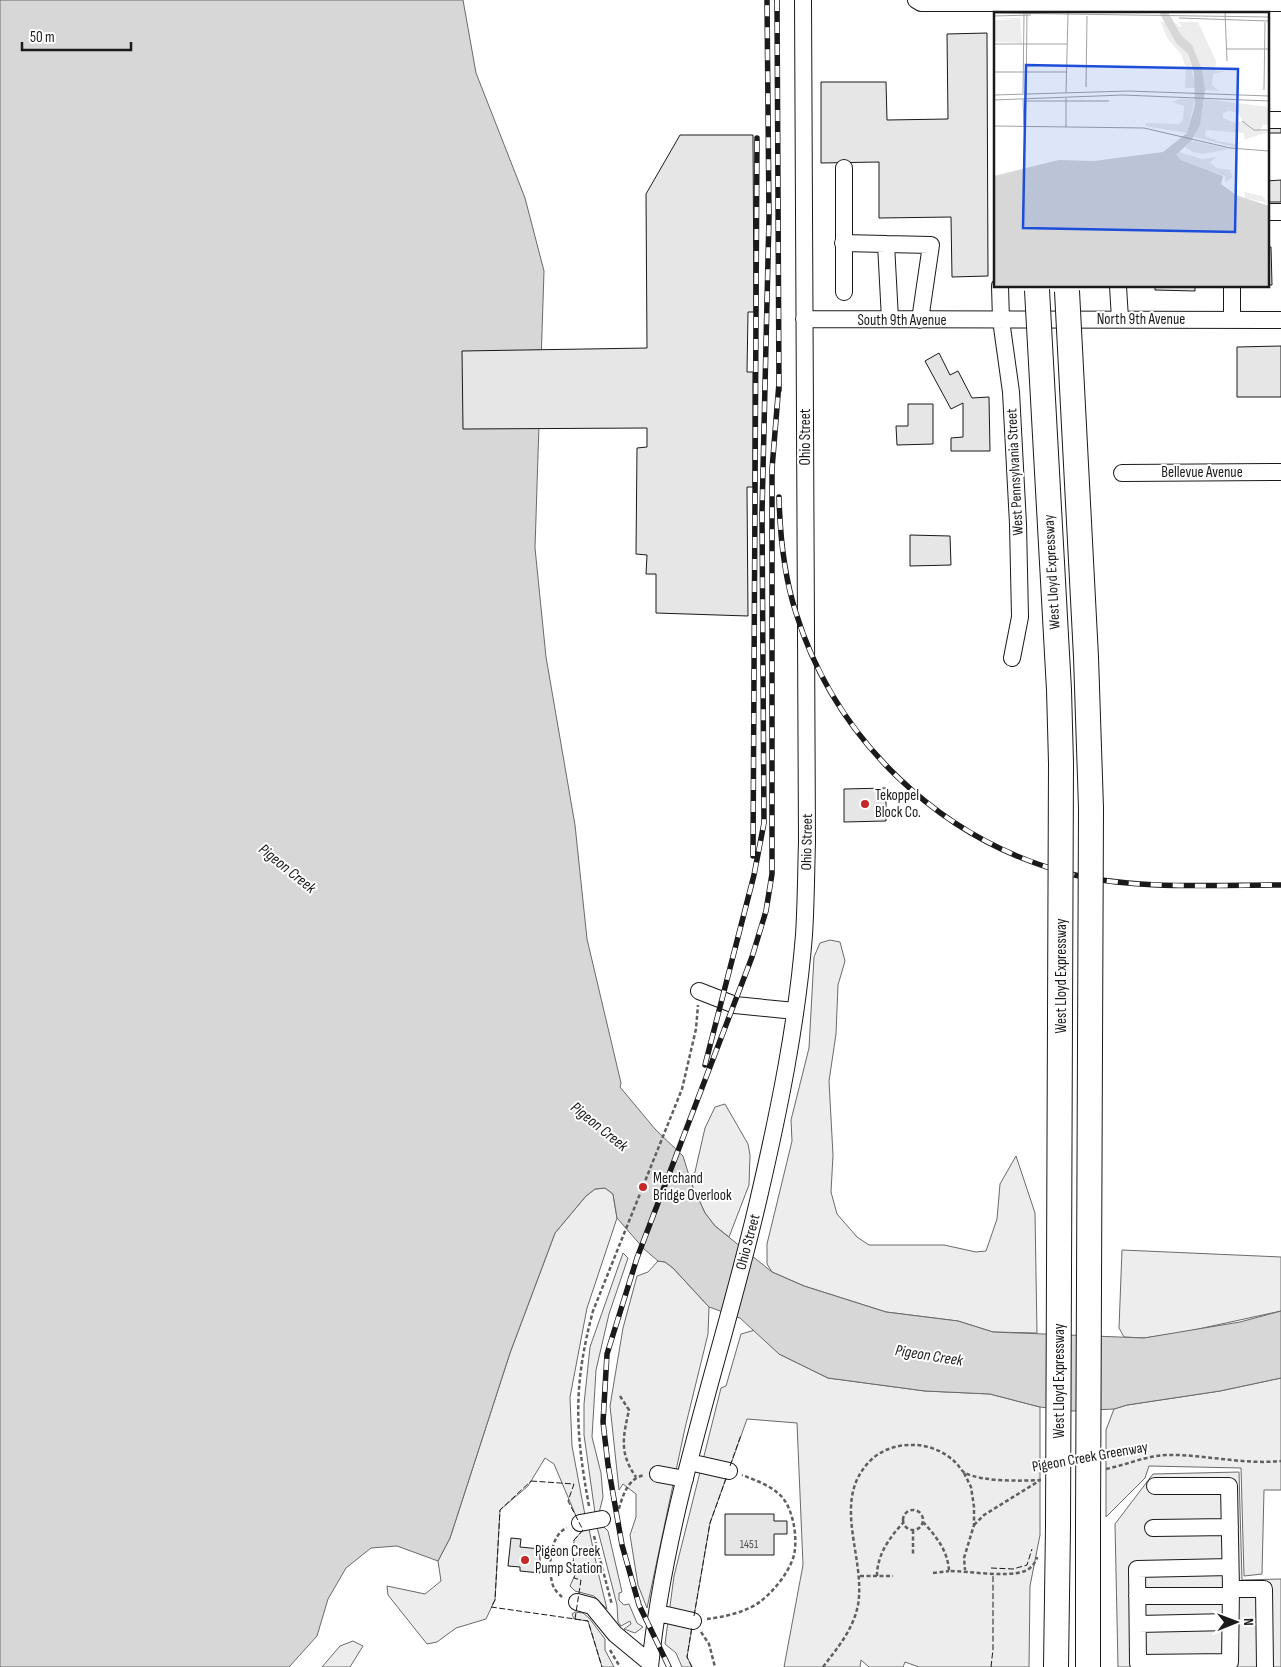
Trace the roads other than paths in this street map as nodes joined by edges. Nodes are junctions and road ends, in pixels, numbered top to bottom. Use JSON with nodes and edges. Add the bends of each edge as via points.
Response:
{"nodes":[{"id":1,"x":804,"y":0,"type":"edge"},
{"id":2,"x":916,"y":0,"type":"edge"},
{"id":3,"x":1281,"y":3,"type":"edge"},
{"id":4,"x":1011,"y":5,"type":"edge"},
{"id":5,"x":1055,"y":6,"type":"edge"},
{"id":6,"x":1230,"y":6,"type":"edge"},
{"id":7,"x":1119,"y":8,"type":"edge"},
{"id":8,"x":1268,"y":120,"type":"edge"},
{"id":9,"x":1281,"y":120,"type":"edge"},
{"id":10,"x":844,"y":168,"type":"dead end"},
{"id":11,"x":1268,"y":212,"type":"edge"},
{"id":12,"x":1281,"y":212,"type":"edge"},
{"id":13,"x":844,"y":243,"type":"junction"},
{"id":14,"x":886,"y":244,"type":"junction"},
{"id":15,"x":1000,"y":288,"type":"edge"},
{"id":16,"x":1037,"y":288,"type":"edge"},
{"id":17,"x":1118,"y":288,"type":"edge"},
{"id":18,"x":1232,"y":288,"type":"edge"},
{"id":19,"x":1067,"y":289,"type":"edge"},
{"id":20,"x":844,"y":292,"type":"dead end"},
{"id":21,"x":804,"y":319,"type":"junction"},
{"id":22,"x":1120,"y":319,"type":"junction"},
{"id":23,"x":890,"y":320,"type":"junction"},
{"id":24,"x":920,"y":320,"type":"junction"},
{"id":25,"x":1001,"y":320,"type":"junction"},
{"id":26,"x":1232,"y":320,"type":"junction"},
{"id":27,"x":1281,"y":320,"type":"edge"},
{"id":28,"x":1281,"y":472,"type":"edge"},
{"id":29,"x":1122,"y":473,"type":"dead end"},
{"id":30,"x":1012,"y":658,"type":"dead end"},
{"id":31,"x":699,"y":991,"type":"road end"},
{"id":32,"x":795,"y":1011,"type":"junction"},
{"id":33,"x":689,"y":1462,"type":"junction"},
{"id":34,"x":729,"y":1471,"type":"road end"},
{"id":35,"x":658,"y":1474,"type":"road end"},
{"id":36,"x":684,"y":1480,"type":"junction"},
{"id":37,"x":1155,"y":1486,"type":"dead end"},
{"id":38,"x":1230,"y":1527,"type":"junction"},
{"id":39,"x":1153,"y":1528,"type":"dead end"},
{"id":40,"x":1230,"y":1567,"type":"junction"},
{"id":41,"x":1231,"y":1592,"type":"junction"},
{"id":42,"x":1138,"y":1596,"type":"junction"},
{"id":43,"x":577,"y":1602,"type":"road end"},
{"id":44,"x":1088,"y":1607,"type":"junction"},
{"id":45,"x":658,"y":1613,"type":"junction"},
{"id":46,"x":693,"y":1621,"type":"road end"},
{"id":47,"x":1230,"y":1622,"type":"junction"},
{"id":48,"x":1138,"y":1624,"type":"junction"},
{"id":49,"x":1230,"y":1664,"type":"edge"},
{"id":50,"x":650,"y":1665,"type":"edge"},
{"id":51,"x":1138,"y":1665,"type":"edge"},
{"id":52,"x":1056,"y":1667,"type":"edge"},
{"id":53,"x":1088,"y":1667,"type":"edge"},
{"id":54,"x":1093,"y":1667,"type":"edge"},
{"id":55,"x":1265,"y":1667,"type":"edge"}],
"edges":[{"from":1,"to":21,"type":"street","name":"Ohio Street"},
{"from":2,"to":4,"type":"street","via":[[920,3]]},
{"from":3,"to":6,"type":"street"},
{"from":4,"to":5,"type":"street"},
{"from":5,"to":7,"type":"street"},
{"from":6,"to":7,"type":"street"},
{"from":8,"to":9,"type":"street"},
{"from":10,"to":13,"type":"street"},
{"from":11,"to":12,"type":"street"},
{"from":13,"to":14,"type":"street"},
{"from":13,"to":20,"type":"street"},
{"from":14,"to":23,"type":"street"},
{"from":14,"to":24,"type":"street","via":[[931,245]]},
{"from":15,"to":25,"type":"street","name":"West Pennsylvania Street"},
{"from":16,"to":52,"type":"highway","name":"West Lloyd Expressway","bridge":true,"via":[[1061,763]]},
{"from":17,"to":22,"type":"street"},
{"from":18,"to":26,"type":"street"},
{"from":19,"to":44,"type":"highway","name":"West Lloyd Expressway","bridge":true,"via":[[1091,808]]},
{"from":21,"to":23,"type":"street","name":"South 9th Avenue"},
{"from":21,"to":32,"type":"street","name":"Ohio Street","via":[[807,842],[804,935]]},
{"from":22,"to":25,"type":"street","name":"North 9th Avenue"},
{"from":22,"to":26,"type":"street","name":"North 9th Avenue"},
{"from":23,"to":24,"type":"street","name":"South 9th Avenue"},
{"from":24,"to":25,"type":"street","name":"South 9th Avenue"},
{"from":25,"to":30,"type":"street","name":"West Pennsylvania Street","via":[[1012,392],[1018,524],[1020,617]]},
{"from":26,"to":27,"type":"street","name":"North 9th Avenue"},
{"from":28,"to":29,"type":"street","name":"Bellevue Avenue"},
{"from":31,"to":32,"type":"street","via":[[735,1005]]},
{"from":32,"to":33,"type":"street","name":"Ohio Street","via":[[759,1198]]},
{"from":33,"to":34,"type":"street"},
{"from":33,"to":36,"type":"street","name":"Ohio Street"},
{"from":35,"to":36,"type":"street"},
{"from":36,"to":45,"type":"street","name":"Ohio Street"},
{"from":37,"to":38,"type":"street","via":[[1229,1486]]},
{"from":38,"to":39,"type":"street"},
{"from":38,"to":40,"type":"street"},
{"from":40,"to":41,"type":"street"},
{"from":40,"to":42,"type":"street","via":[[1137,1569]]},
{"from":41,"to":42,"type":"street"},
{"from":41,"to":47,"type":"street"},
{"from":41,"to":55,"type":"street","via":[[1264,1589]]},
{"from":42,"to":48,"type":"street"},
{"from":43,"to":50,"type":"street","via":[[592,1606],[610,1629]]},
{"from":44,"to":53,"type":"highway","name":"West Lloyd Expressway"},
{"from":44,"to":54,"type":"highway"},
{"from":45,"to":46,"type":"street"},
{"from":45,"to":50,"type":"street","name":"Ohio Street"},
{"from":47,"to":48,"type":"street"},
{"from":47,"to":49,"type":"street"},
{"from":48,"to":51,"type":"street"},
{"from":49,"to":51,"type":"street"}]}
